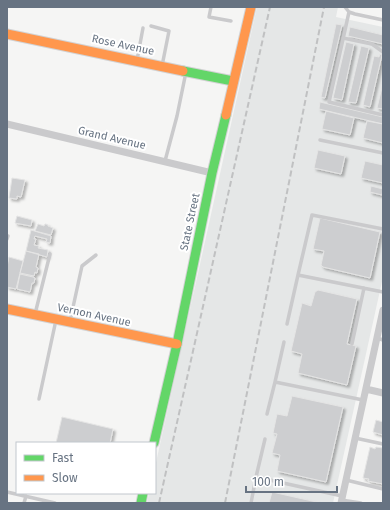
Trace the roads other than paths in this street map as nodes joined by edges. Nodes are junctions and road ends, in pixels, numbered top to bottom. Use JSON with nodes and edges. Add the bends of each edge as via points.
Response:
{"nodes":[{"id":1,"x":211,"y":7,"type":"edge"},
{"id":2,"x":251,"y":7,"type":"edge"},
{"id":3,"x":345,"y":7,"type":"edge"},
{"id":4,"x":349,"y":12,"type":"junction"},
{"id":5,"x":383,"y":20,"type":"edge"},
{"id":6,"x":231,"y":21,"type":"dead end"},
{"id":7,"x":151,"y":26,"type":"dead end"},
{"id":8,"x":143,"y":28,"type":"dead end"},
{"id":9,"x":7,"y":34,"type":"edge"},
{"id":10,"x":343,"y":38,"type":"junction"},
{"id":11,"x":383,"y":52,"type":"edge"},
{"id":12,"x":137,"y":61,"type":"junction"},
{"id":13,"x":162,"y":66,"type":"junction"},
{"id":14,"x":186,"y":71,"type":"junction"},
{"id":15,"x":233,"y":81,"type":"junction"},
{"id":16,"x":383,"y":115,"type":"edge"},
{"id":17,"x":7,"y":124,"type":"edge"},
{"id":18,"x":320,"y":140,"type":"dead end"},
{"id":19,"x":383,"y":154,"type":"edge"},
{"id":20,"x":165,"y":162,"type":"junction"},
{"id":21,"x":212,"y":173,"type":"junction"},
{"id":22,"x":383,"y":229,"type":"edge"},
{"id":23,"x":50,"y":254,"type":"dead end"},
{"id":24,"x":96,"y":255,"type":"dead end"},
{"id":25,"x":298,"y":275,"type":"junction"},
{"id":26,"x":364,"y":288,"type":"junction"},
{"id":27,"x":383,"y":292,"type":"edge"},
{"id":28,"x":7,"y":309,"type":"edge"},
{"id":29,"x":383,"y":310,"type":"edge"},
{"id":30,"x":35,"y":315,"type":"junction"},
{"id":31,"x":56,"y":319,"type":"junction"},
{"id":32,"x":70,"y":322,"type":"junction"},
{"id":33,"x":287,"y":324,"type":"dead end"},
{"id":34,"x":380,"y":339,"type":"edge"},
{"id":35,"x":284,"y":342,"type":"dead end"},
{"id":36,"x":177,"y":344,"type":"junction"},
{"id":37,"x":352,"y":344,"type":"dead end"},
{"id":38,"x":275,"y":382,"type":"junction"},
{"id":39,"x":366,"y":389,"type":"junction"},
{"id":40,"x":383,"y":393,"type":"edge"},
{"id":41,"x":39,"y":398,"type":"dead end"},
{"id":42,"x":363,"y":400,"type":"junction"},
{"id":43,"x":267,"y":414,"type":"dead end"},
{"id":44,"x":265,"y":438,"type":"dead end"},
{"id":45,"x":355,"y":438,"type":"junction"},
{"id":46,"x":154,"y":442,"type":"edge"},
{"id":47,"x":383,"y":444,"type":"edge"},
{"id":48,"x":256,"y":477,"type":"junction"},
{"id":49,"x":346,"y":480,"type":"junction"},
{"id":50,"x":383,"y":489,"type":"edge"},
{"id":51,"x":16,"y":494,"type":"edge"},
{"id":52,"x":26,"y":496,"type":"junction"},
{"id":53,"x":341,"y":500,"type":"edge"},
{"id":54,"x":24,"y":503,"type":"edge"},
{"id":55,"x":55,"y":503,"type":"edge"},
{"id":56,"x":251,"y":503,"type":"edge"},
{"id":57,"x":361,"y":503,"type":"edge"}],
"edges":[{"from":1,"to":6,"type":"lane","via":[[209,17]]},
{"from":2,"to":15,"type":"street","name":"State Street"},
{"from":3,"to":4,"type":"lane"},
{"from":4,"to":5,"type":"lane"},
{"from":4,"to":10,"type":"lane"},
{"from":7,"to":13,"type":"lane","via":[[169,31]]},
{"from":8,"to":12,"type":"lane"},
{"from":9,"to":12,"type":"street","name":"Rose Avenue"},
{"from":10,"to":11,"type":"lane","via":[[372,44]]},
{"from":10,"to":16,"type":"lane","via":[[328,102]]},
{"from":12,"to":13,"type":"street","name":"Rose Avenue"},
{"from":13,"to":14,"type":"street","name":"Rose Avenue"},
{"from":14,"to":15,"type":"street","name":"Rose Avenue"},
{"from":14,"to":20,"type":"lane"},
{"from":15,"to":21,"type":"street","name":"State Street"},
{"from":17,"to":20,"type":"street","name":"Grand Avenue"},
{"from":18,"to":19,"type":"lane"},
{"from":20,"to":21,"type":"street","name":"Grand Avenue"},
{"from":21,"to":36,"type":"street","name":"State Street"},
{"from":22,"to":25,"type":"lane","via":[[312,215]]},
{"from":23,"to":30,"type":"lane"},
{"from":24,"to":32,"type":"lane","via":[[82,266]]},
{"from":25,"to":26,"type":"lane"},
{"from":25,"to":33,"type":"lane"},
{"from":26,"to":27,"type":"lane"},
{"from":26,"to":37,"type":"lane"},
{"from":28,"to":30,"type":"street","name":"Vernon Avenue"},
{"from":29,"to":34,"type":"street"},
{"from":30,"to":31,"type":"street","name":"Vernon Avenue"},
{"from":31,"to":32,"type":"street","name":"Vernon Avenue"},
{"from":31,"to":41,"type":"lane"},
{"from":32,"to":36,"type":"street","name":"Vernon Avenue"},
{"from":34,"to":39,"type":"street"},
{"from":35,"to":38,"type":"lane"},
{"from":36,"to":46,"type":"street","name":"State Street"},
{"from":38,"to":42,"type":"lane"},
{"from":38,"to":43,"type":"lane"},
{"from":39,"to":40,"type":"street"},
{"from":39,"to":42,"type":"street"},
{"from":42,"to":45,"type":"street"},
{"from":44,"to":48,"type":"lane"},
{"from":45,"to":47,"type":"lane"},
{"from":45,"to":49,"type":"street"},
{"from":48,"to":53,"type":"lane"},
{"from":48,"to":56,"type":"lane"},
{"from":49,"to":50,"type":"lane"},
{"from":49,"to":53,"type":"street"},
{"from":51,"to":52,"type":"lane"},
{"from":52,"to":54,"type":"lane"},
{"from":52,"to":55,"type":"lane"},
{"from":53,"to":57,"type":"lane"}]}
